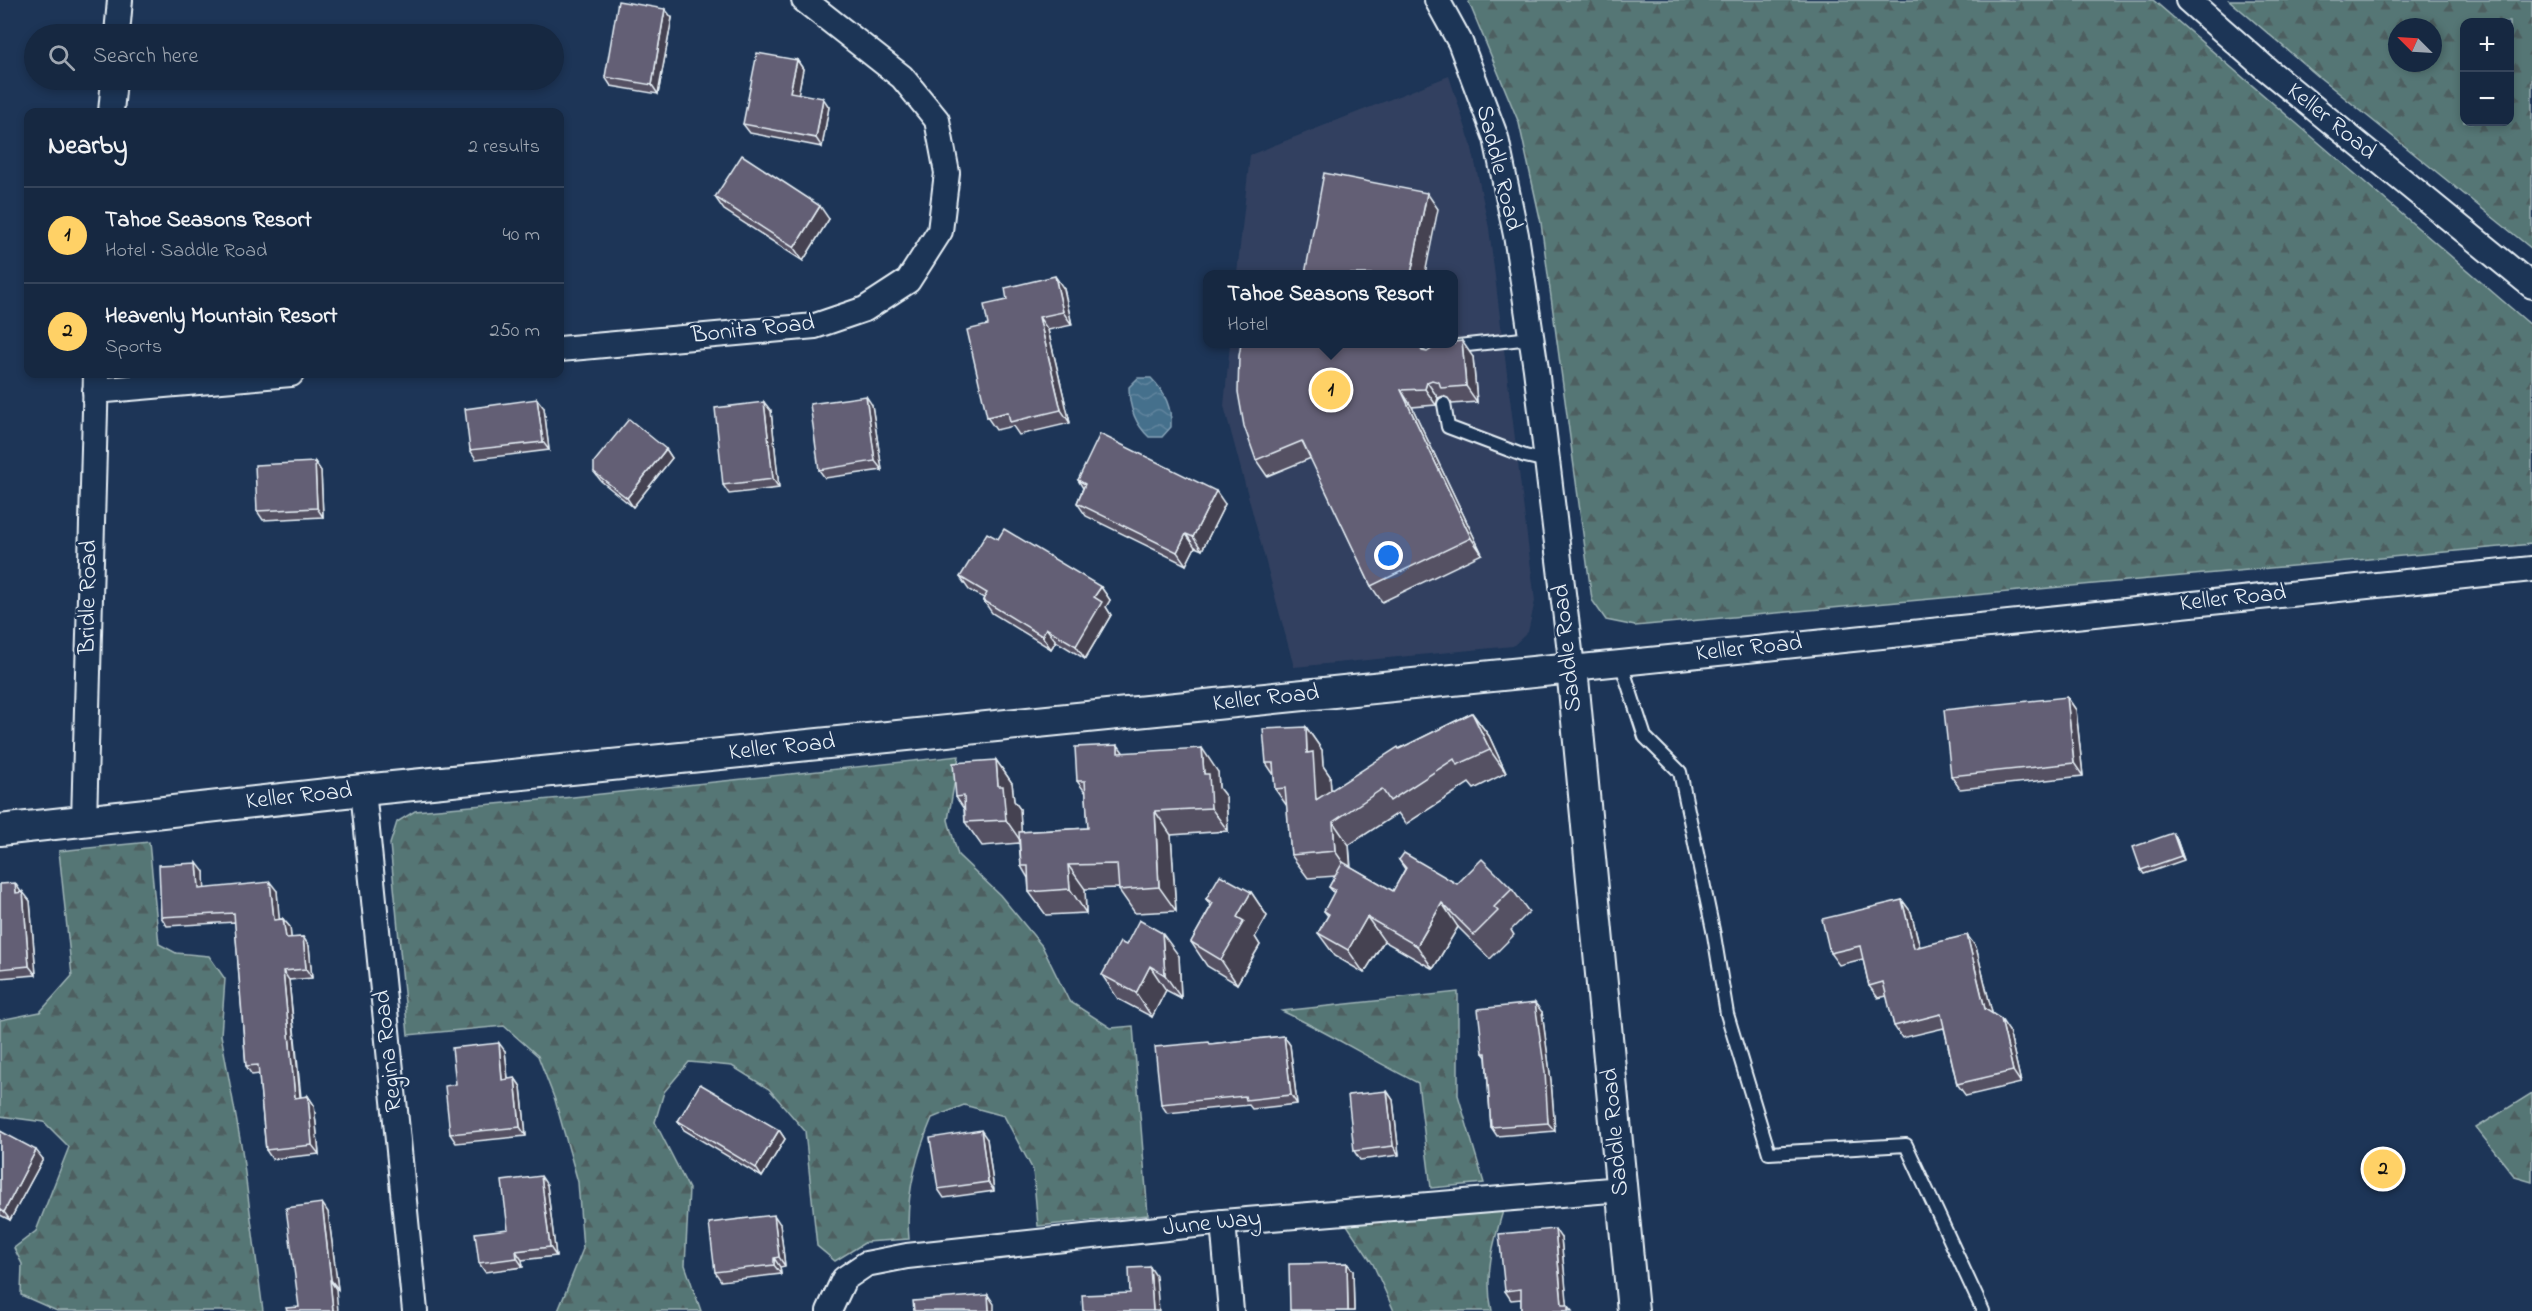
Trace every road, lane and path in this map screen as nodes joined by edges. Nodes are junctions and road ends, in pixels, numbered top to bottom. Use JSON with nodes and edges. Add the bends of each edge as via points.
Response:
{"nodes":[{"id":1,"x":120,"y":0,"type":"edge"},
{"id":2,"x":804,"y":0,"type":"edge"},
{"id":3,"x":1437,"y":0,"type":"edge"},
{"id":4,"x":2188,"y":0,"type":"edge"},
{"id":5,"x":118,"y":24,"type":"edge"},
{"id":6,"x":113,"y":90,"type":"edge"},
{"id":7,"x":111,"y":108,"type":"edge"},
{"id":8,"x":2532,"y":286,"type":"edge"},
{"id":9,"x":1531,"y":338,"type":"junction"},
{"id":10,"x":1458,"y":346,"type":"edge"},
{"id":11,"x":1438,"y":348,"type":"edge"},
{"id":12,"x":564,"y":349,"type":"edge"},
{"id":13,"x":1438,"y":360,"type":"edge"},
{"id":14,"x":193,"y":378,"type":"edge"},
{"id":15,"x":95,"y":382,"type":"edge"},
{"id":16,"x":1444,"y":404,"type":"edge"},
{"id":17,"x":1546,"y":461,"type":"junction"},
{"id":18,"x":2532,"y":568,"type":"edge"},
{"id":19,"x":1621,"y":663,"type":"junction"},
{"id":20,"x":1572,"y":668,"type":"junction"},
{"id":21,"x":363,"y":790,"type":"junction"},
{"id":22,"x":84,"y":821,"type":"junction"},
{"id":23,"x":0,"y":830,"type":"edge"},
{"id":24,"x":1622,"y":1189,"type":"junction"},
{"id":25,"x":1223,"y":1222,"type":"junction"},
{"id":26,"x":415,"y":1311,"type":"edge"},
{"id":27,"x":829,"y":1311,"type":"edge"},
{"id":28,"x":1231,"y":1311,"type":"edge"},
{"id":29,"x":1633,"y":1311,"type":"edge"},
{"id":30,"x":1983,"y":1311,"type":"edge"}],
"edges":[{"from":1,"to":5,"type":"street"},
{"from":2,"to":12,"type":"street","name":"Bonita Road","via":[[902,77],[937,120],[947,174],[940,231],[908,281],[865,309],[815,326]]},
{"from":3,"to":9,"type":"street","name":"Saddle Road","via":[[1460,42],[1496,138]]},
{"from":4,"to":8,"type":"street","name":"Keller Road"},
{"from":6,"to":7,"type":"street"},
{"from":9,"to":10,"type":"lane"},
{"from":9,"to":17,"type":"street","name":"Saddle Road"},
{"from":11,"to":13,"type":"lane"},
{"from":14,"to":15,"type":"street"},
{"from":15,"to":22,"type":"street","name":"Bridle Road"},
{"from":16,"to":17,"type":"lane","via":[[1448,428]]},
{"from":17,"to":20,"type":"street","name":"Saddle Road"},
{"from":18,"to":19,"type":"street","name":"Keller Road"},
{"from":19,"to":20,"type":"street","name":"Keller Road"},
{"from":19,"to":30,"type":"lane","via":[[1644,737],[1680,772],[1727,1014],[1769,1153],[1906,1145]]},
{"from":20,"to":21,"type":"street","name":"Keller Road"},
{"from":20,"to":24,"type":"street","name":"Saddle Road"},
{"from":21,"to":22,"type":"street","name":"Keller Road"},
{"from":21,"to":26,"type":"street","name":"Regina Road"},
{"from":22,"to":23,"type":"street","name":"Keller Road"},
{"from":24,"to":25,"type":"street","name":"June Way"},
{"from":24,"to":29,"type":"street","name":"Saddle Road"},
{"from":25,"to":27,"type":"street","name":"June Way","via":[[907,1256],[866,1264],[844,1279]]},
{"from":25,"to":28,"type":"street"}]}
